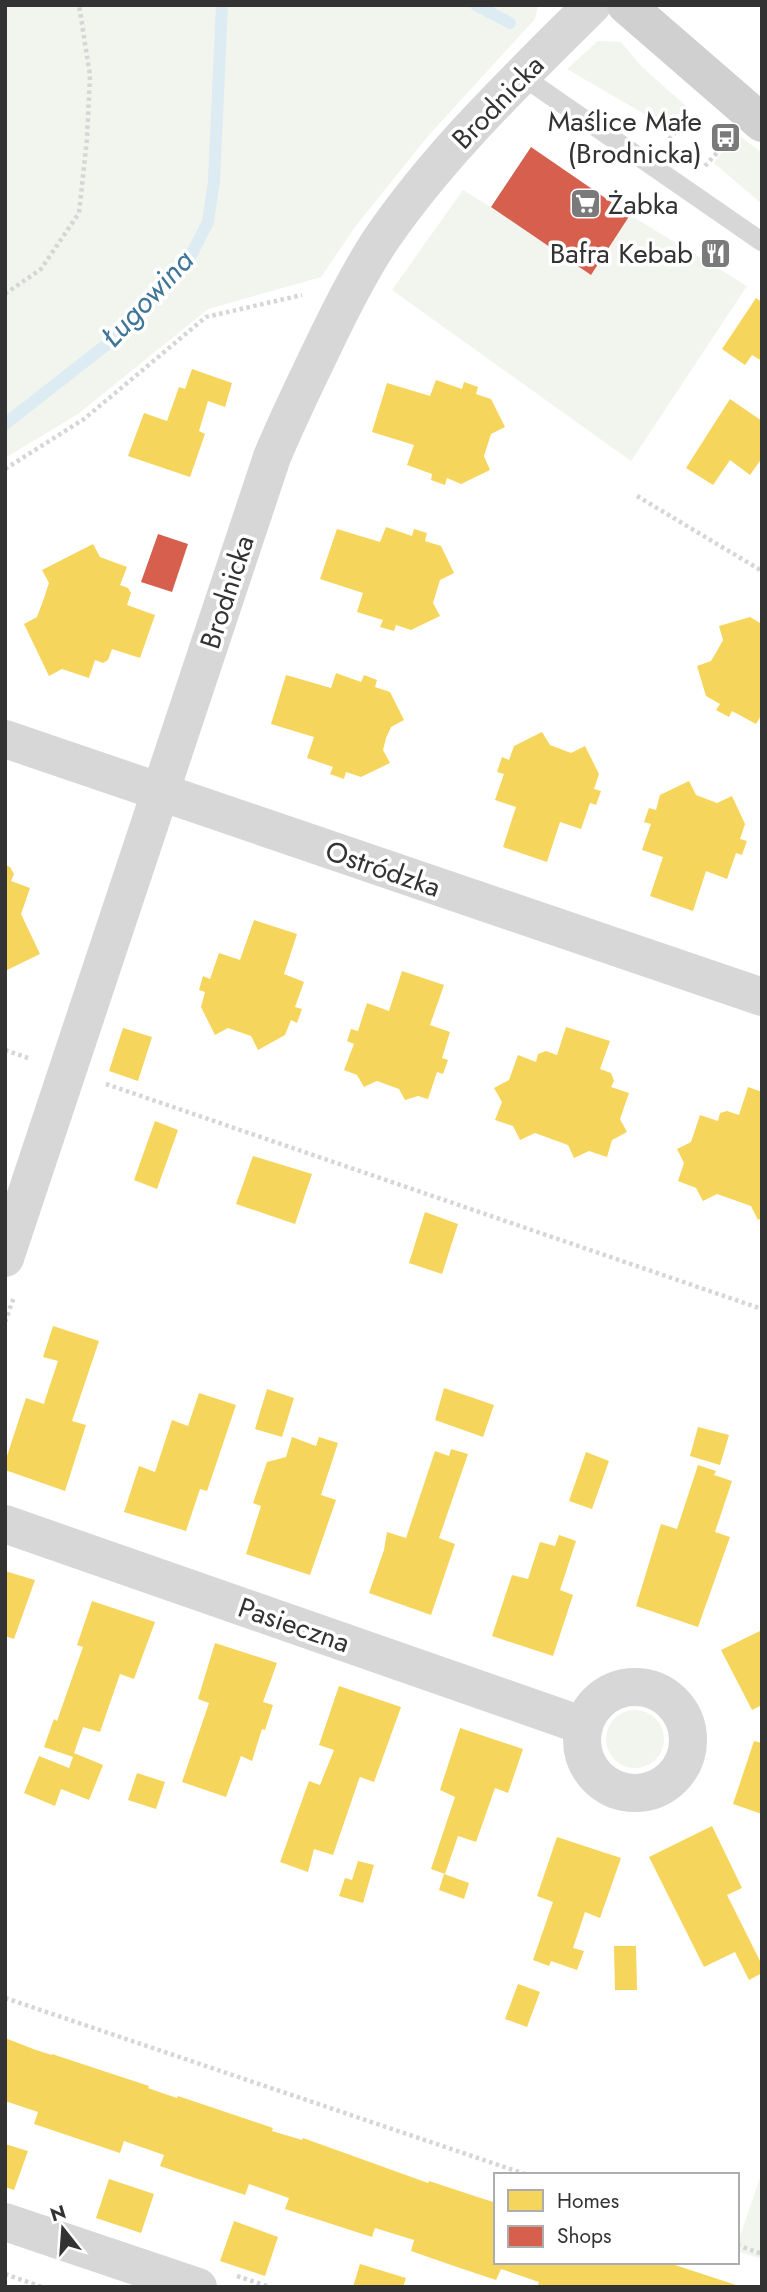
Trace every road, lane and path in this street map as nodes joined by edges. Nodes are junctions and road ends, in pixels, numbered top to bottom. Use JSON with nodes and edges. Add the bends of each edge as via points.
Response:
{"nodes":[{"id":1,"x":79,"y":5,"type":"edge"},
{"id":2,"x":592,"y":5,"type":"edge"},
{"id":3,"x":626,"y":5,"type":"edge"},
{"id":4,"x":524,"y":74,"type":"junction"},
{"id":5,"x":698,"y":110,"type":"dead end"},
{"id":6,"x":746,"y":131,"type":"edge"},
{"id":7,"x":647,"y":162,"type":"junction"},
{"id":8,"x":685,"y":189,"type":"junction"},
{"id":9,"x":762,"y":242,"type":"edge"},
{"id":10,"x":5,"y":294,"type":"edge"},
{"id":11,"x":345,"y":302,"type":"junction"},
{"id":12,"x":5,"y":469,"type":"edge"},
{"id":13,"x":637,"y":496,"type":"dead end"},
{"id":14,"x":762,"y":571,"type":"edge"},
{"id":15,"x":5,"y":739,"type":"edge"},
{"id":16,"x":161,"y":793,"type":"junction"},
{"id":17,"x":762,"y":997,"type":"edge"},
{"id":18,"x":5,"y":1050,"type":"edge"},
{"id":19,"x":68,"y":1071,"type":"junction"},
{"id":20,"x":5,"y":1258,"type":"edge"},
{"id":21,"x":14,"y":1297,"type":"dead end"},
{"id":22,"x":762,"y":1309,"type":"edge"},
{"id":23,"x":5,"y":1322,"type":"edge"},
{"id":24,"x":5,"y":1524,"type":"edge"},
{"id":25,"x":584,"y":1726,"type":"dead end"},
{"id":26,"x":5,"y":1998,"type":"edge"},
{"id":27,"x":522,"y":2173,"type":"edge"},
{"id":28,"x":5,"y":2221,"type":"edge"},
{"id":29,"x":739,"y":2246,"type":"edge"},
{"id":30,"x":762,"y":2254,"type":"edge"},
{"id":31,"x":5,"y":2274,"type":"edge"},
{"id":32,"x":42,"y":2287,"type":"edge"},
{"id":33,"x":198,"y":2287,"type":"edge"}],
"edges":[{"from":1,"to":10,"type":"path","via":[[90,75],[79,213],[41,269]]},
{"from":2,"to":4,"type":"street","name":"Brodnicka"},
{"from":3,"to":6,"type":"street"},
{"from":4,"to":7,"type":"lane"},
{"from":4,"to":11,"type":"street","name":"Brodnicka","via":[[417,190]]},
{"from":5,"to":7,"type":"path"},
{"from":6,"to":8,"type":"path"},
{"from":7,"to":8,"type":"lane"},
{"from":8,"to":9,"type":"lane"},
{"from":11,"to":12,"type":"path","via":[[321,290],[206,317],[84,419]]},
{"from":11,"to":16,"type":"street","name":"Brodnicka","via":[[272,457]]},
{"from":13,"to":14,"type":"path"},
{"from":15,"to":16,"type":"street","name":"Ostródzka"},
{"from":16,"to":17,"type":"street","name":"Ostródzka"},
{"from":16,"to":19,"type":"street","name":"Brodnicka"},
{"from":18,"to":19,"type":"path"},
{"from":19,"to":20,"type":"street","name":"Brodnicka"},
{"from":19,"to":22,"type":"path"},
{"from":21,"to":23,"type":"path"},
{"from":24,"to":25,"type":"street","name":"Pasieczna"},
{"from":26,"to":27,"type":"path"},
{"from":28,"to":33,"type":"street"},
{"from":29,"to":30,"type":"path"},
{"from":31,"to":32,"type":"path"}]}
